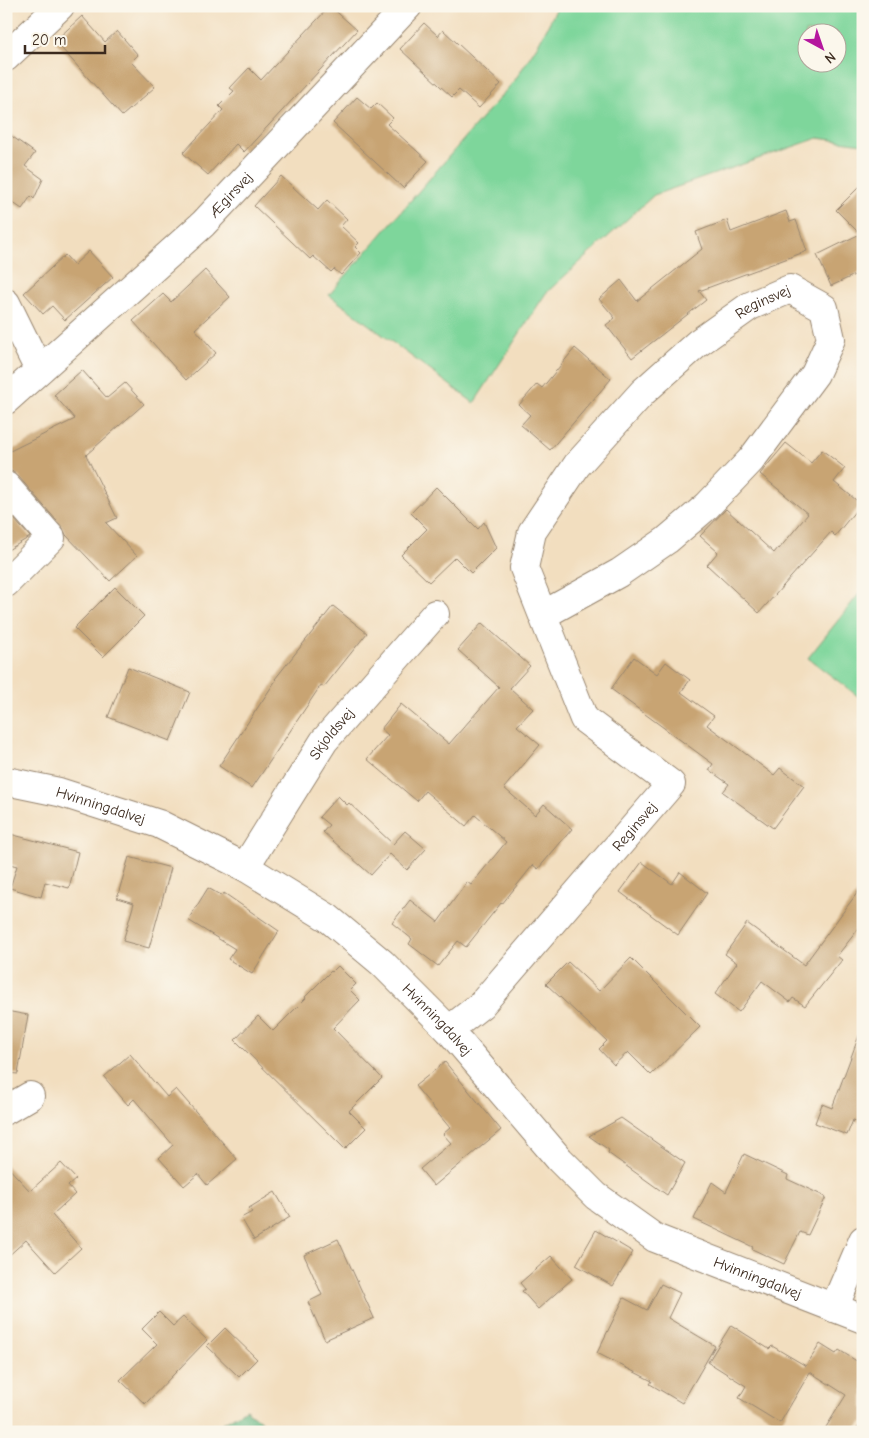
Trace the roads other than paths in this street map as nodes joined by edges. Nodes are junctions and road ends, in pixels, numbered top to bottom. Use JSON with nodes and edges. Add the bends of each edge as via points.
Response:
{"nodes":[{"id":1,"x":60,"y":6,"type":"edge"},
{"id":2,"x":408,"y":6,"type":"edge"},
{"id":3,"x":6,"y":57,"type":"edge"},
{"id":4,"x":6,"y":304,"type":"edge"},
{"id":5,"x":39,"y":370,"type":"junction"},
{"id":6,"x":6,"y":400,"type":"edge"},
{"id":7,"x":6,"y":486,"type":"edge"},
{"id":8,"x":6,"y":583,"type":"edge"},
{"id":9,"x":435,"y":614,"type":"dead end"},
{"id":10,"x":543,"y":615,"type":"junction"},
{"id":11,"x":6,"y":781,"type":"edge"},
{"id":12,"x":245,"y":867,"type":"junction"},
{"id":13,"x":449,"y":1030,"type":"junction"},
{"id":14,"x":30,"y":1096,"type":"dead end"},
{"id":15,"x":6,"y":1110,"type":"edge"},
{"id":16,"x":863,"y":1240,"type":"edge"},
{"id":17,"x":834,"y":1308,"type":"junction"},
{"id":18,"x":863,"y":1319,"type":"edge"}],
"edges":[{"from":1,"to":3,"type":"street"},
{"from":2,"to":5,"type":"street","name":"Ægirsvej","via":[[203,224]]},
{"from":4,"to":5,"type":"street"},
{"from":5,"to":6,"type":"street","name":"Ægirsvej"},
{"from":7,"to":8,"type":"street","via":[[51,538]]},
{"from":9,"to":12,"type":"street","name":"Skjoldsvej","via":[[324,741]]},
{"from":10,"to":10,"type":"street","name":"Reginsvej","via":[[524,568],[532,532],[577,465],[643,392],[698,343],[750,306],[790,289],[824,308],[831,339],[815,374],[750,460],[707,506],[666,540],[619,573]]},
{"from":10,"to":13,"type":"street","name":"Reginsvej","via":[[584,719],[670,784],[481,1005]]},
{"from":11,"to":12,"type":"street","name":"Hvinningdalvej","via":[[59,792],[159,824]]},
{"from":12,"to":13,"type":"street","name":"Hvinningdalvej","via":[[328,918],[382,963]]},
{"from":13,"to":17,"type":"street","name":"Hvinningdalvej","via":[[560,1160],[596,1196],[655,1238]]},
{"from":14,"to":15,"type":"street"},
{"from":16,"to":17,"type":"street"},
{"from":17,"to":18,"type":"street","name":"Hvinningdalvej"}]}
